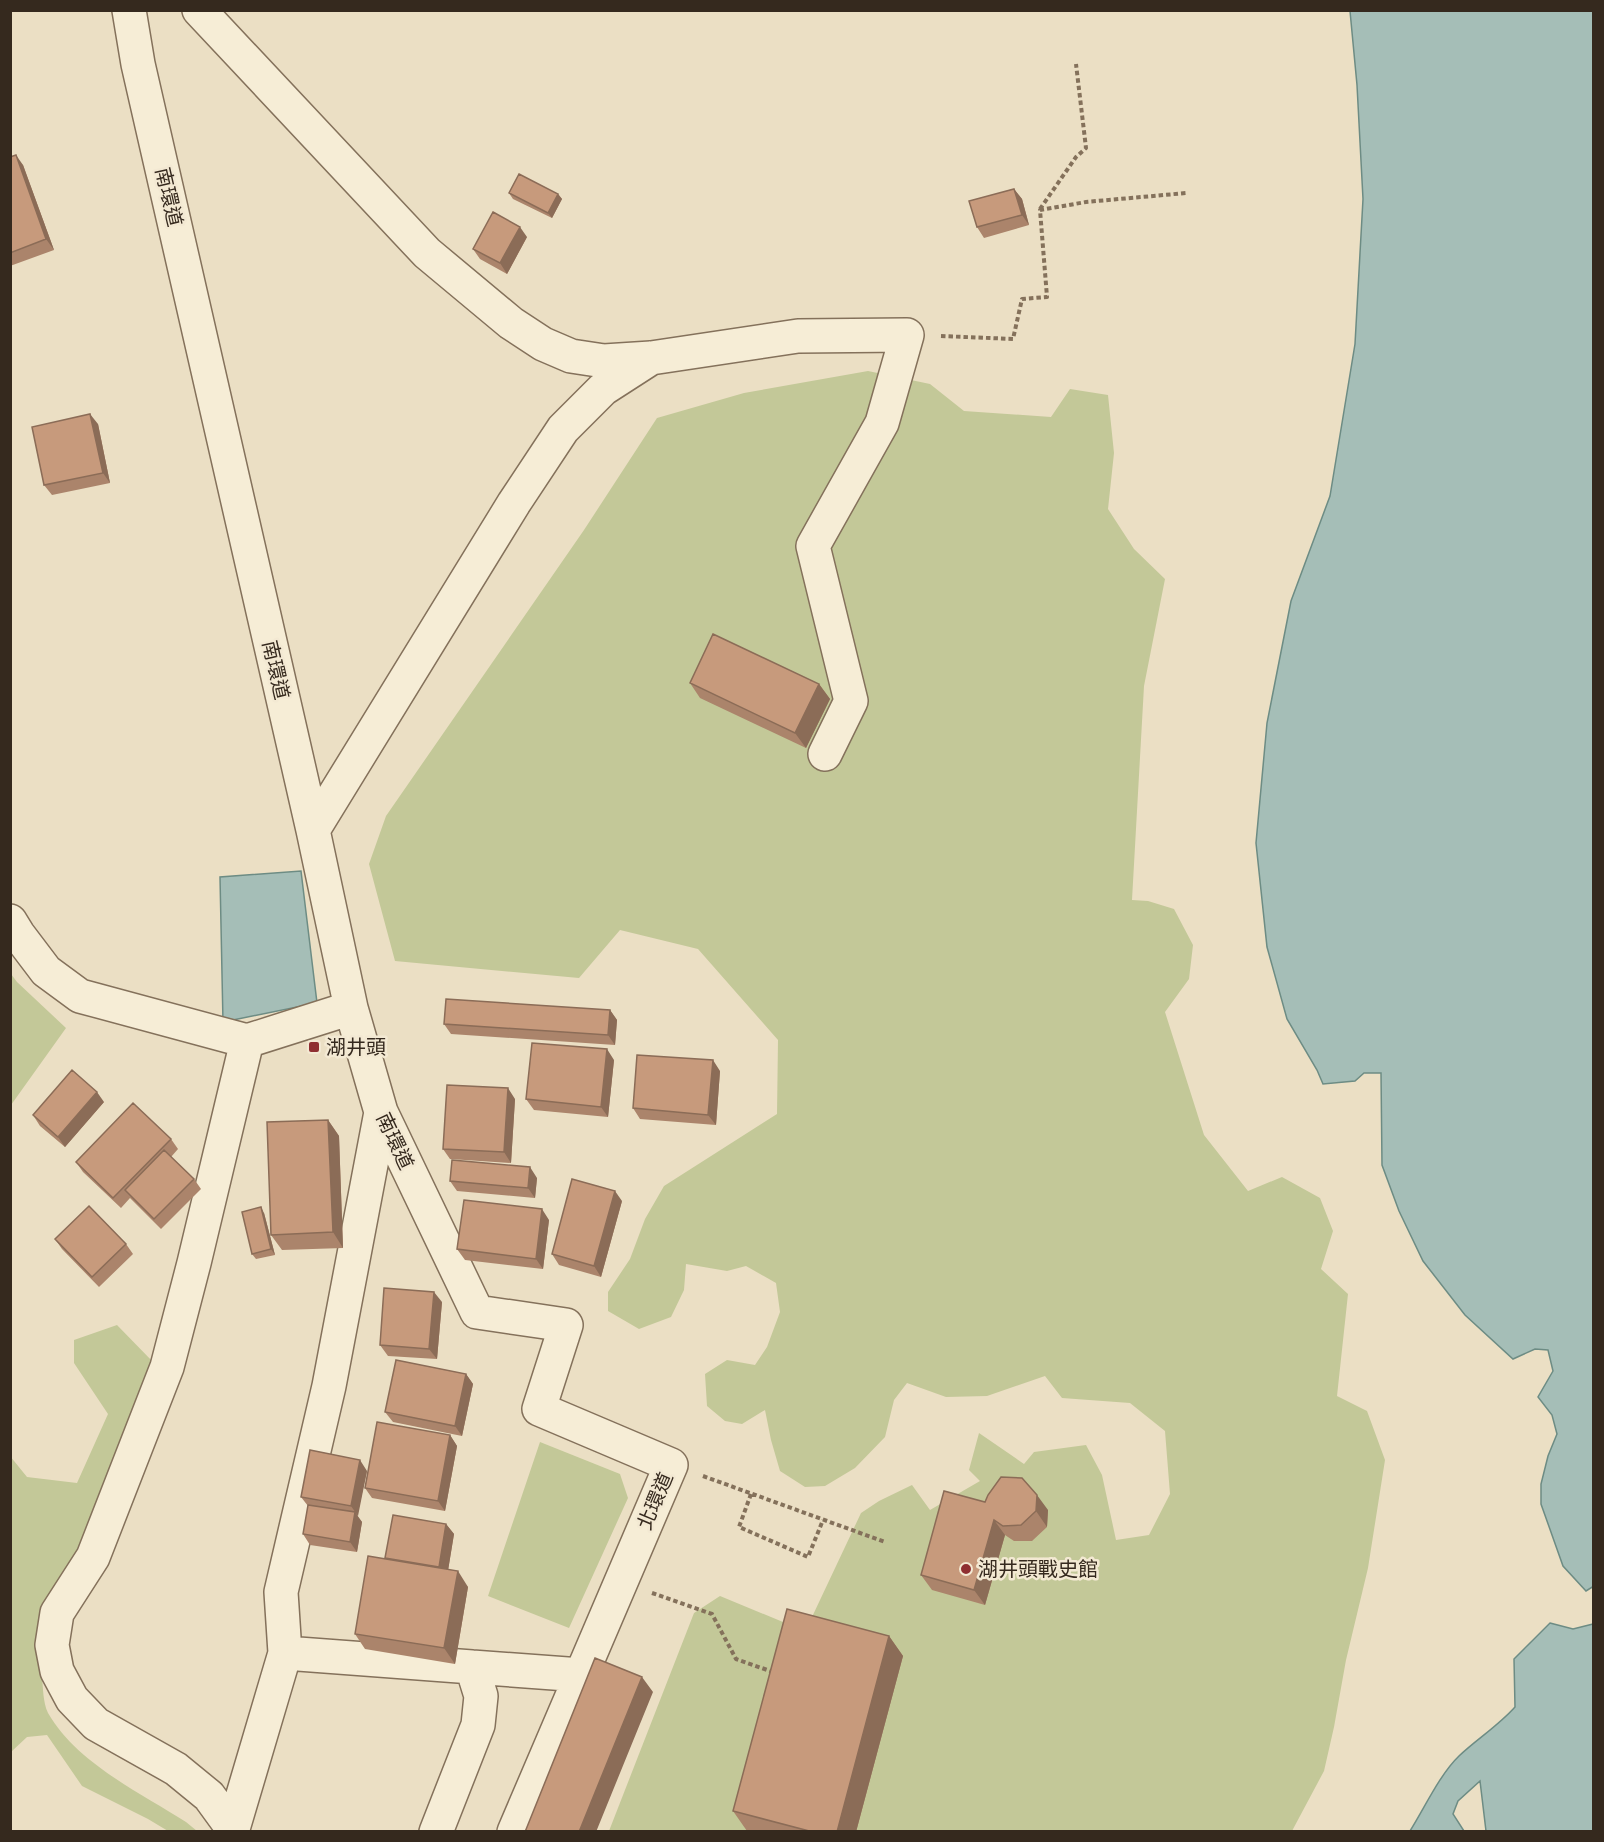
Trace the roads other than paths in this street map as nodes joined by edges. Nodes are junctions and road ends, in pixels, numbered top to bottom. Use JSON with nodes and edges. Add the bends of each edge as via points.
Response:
{"nodes":[{"id":1,"x":129,"y":10,"type":"edge"},
{"id":2,"x":199,"y":10,"type":"edge"},
{"id":3,"x":651,"y":358,"type":"junction"},
{"id":4,"x":825,"y":754,"type":"dead end"},
{"id":5,"x":313,"y":830,"type":"junction"},
{"id":6,"x":10,"y":921,"type":"edge"},
{"id":7,"x":351,"y":1008,"type":"junction"},
{"id":8,"x":247,"y":1041,"type":"junction"},
{"id":9,"x":381,"y":1112,"type":"junction"},
{"id":10,"x":477,"y":1312,"type":"joint"},
{"id":11,"x":285,"y":1653,"type":"junction"},
{"id":12,"x":472,"y":1667,"type":"junction"},
{"id":13,"x":581,"y":1675,"type":"junction"},
{"id":14,"x":232,"y":1830,"type":"edge"},
{"id":15,"x":436,"y":1832,"type":"edge"},
{"id":16,"x":514,"y":1832,"type":"edge"}],
"edges":[{"from":1,"to":5,"type":"street","name":"南環道","via":[[138,64]]},
{"from":2,"to":3,"type":"street","via":[[427,253],[511,323],[543,344],[572,356],[604,361]]},
{"from":3,"to":4,"type":"street","via":[[798,336],[907,334],[882,423],[813,546],[851,701]]},
{"from":3,"to":5,"type":"street","via":[[603,389],[563,429]]},
{"from":5,"to":7,"type":"street","name":"南環道"},
{"from":6,"to":8,"type":"street","via":[[46,971],[80,996]]},
{"from":7,"to":8,"type":"street"},
{"from":7,"to":9,"type":"street","name":"南環道"},
{"from":8,"to":14,"type":"street","via":[[167,1367],[93,1557],[57,1613],[52,1645],[57,1671],[72,1699],[96,1724],[176,1769],[209,1796]]},
{"from":9,"to":10,"type":"street","name":"南環道"},
{"from":9,"to":11,"type":"street","via":[[329,1386],[281,1592]]},
{"from":10,"to":13,"type":"street","name":"北環道","via":[[566,1325],[539,1409],[670,1465]]},
{"from":11,"to":12,"type":"street"},
{"from":11,"to":14,"type":"street"},
{"from":12,"to":13,"type":"street"},
{"from":12,"to":15,"type":"street","via":[[481,1696],[478,1725]]},
{"from":13,"to":16,"type":"street","name":"北環道"}]}
